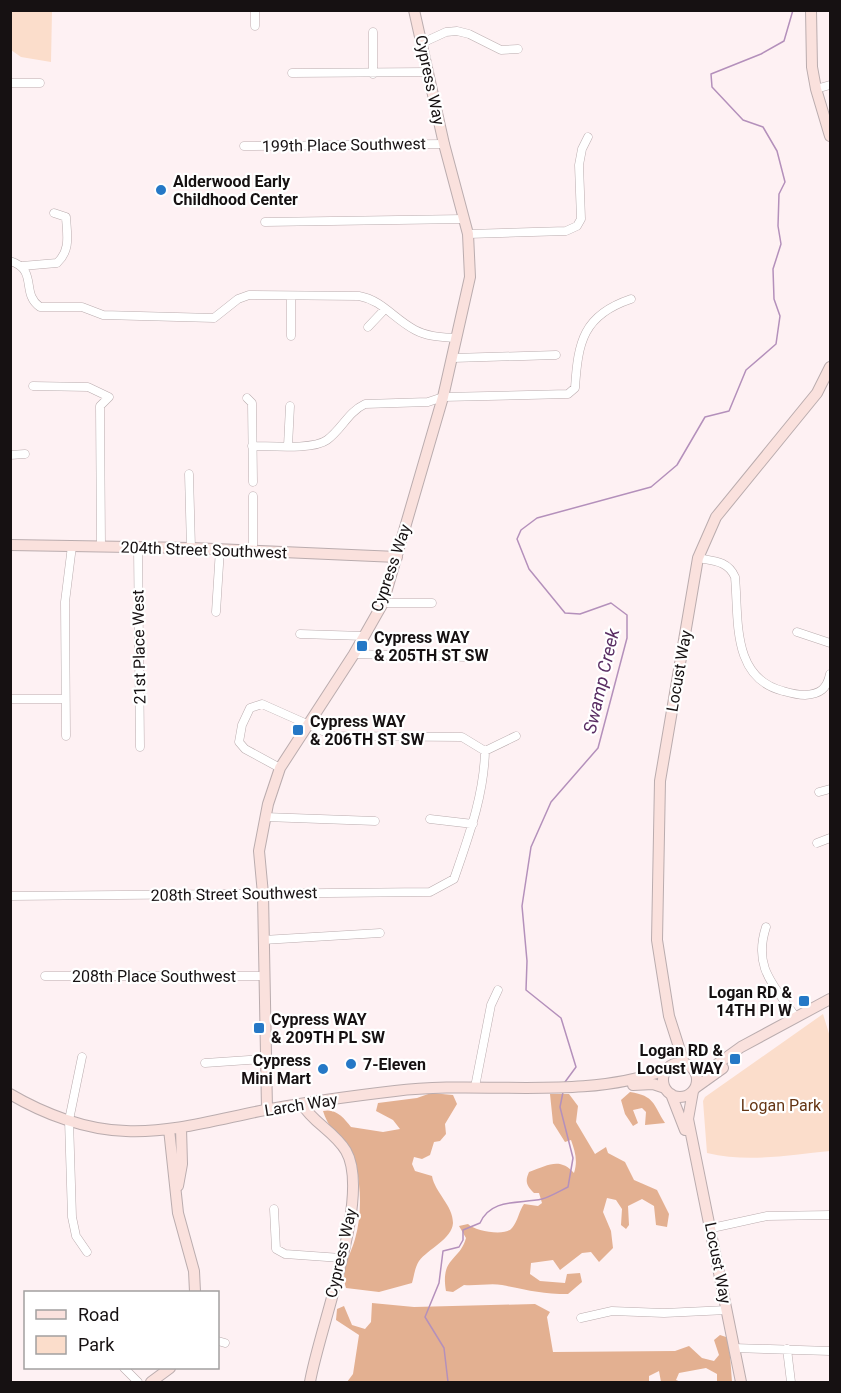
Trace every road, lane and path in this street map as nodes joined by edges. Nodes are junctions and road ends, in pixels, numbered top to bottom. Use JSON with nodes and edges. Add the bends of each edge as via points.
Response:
{"nodes":[{"id":1,"x":255,"y":10,"type":"edge"},
{"id":2,"x":414,"y":10,"type":"edge"},
{"id":3,"x":811,"y":10,"type":"edge"},
{"id":4,"x":255,"y":26,"type":"dead end"},
{"id":5,"x":373,"y":32,"type":"dead end"},
{"id":6,"x":422,"y":43,"type":"junction"},
{"id":7,"x":518,"y":49,"type":"dead end"},
{"id":8,"x":429,"y":72,"type":"junction"},
{"id":9,"x":292,"y":73,"type":"dead end"},
{"id":10,"x":373,"y":74,"type":"junction"},
{"id":11,"x":10,"y":83,"type":"edge"},
{"id":12,"x":39,"y":83,"type":"dead end"},
{"id":13,"x":831,"y":85,"type":"edge"},
{"id":14,"x":816,"y":89,"type":"junction"},
{"id":15,"x":831,"y":136,"type":"edge"},
{"id":16,"x":588,"y":137,"type":"dead end"},
{"id":17,"x":444,"y":144,"type":"junction"},
{"id":18,"x":244,"y":146,"type":"dead end"},
{"id":19,"x":54,"y":213,"type":"dead end"},
{"id":20,"x":464,"y":219,"type":"junction"},
{"id":21,"x":265,"y":222,"type":"dead end"},
{"id":22,"x":468,"y":234,"type":"junction"},
{"id":23,"x":10,"y":261,"type":"edge"},
{"id":24,"x":22,"y":266,"type":"junction"},
{"id":25,"x":291,"y":296,"type":"junction"},
{"id":26,"x":631,"y":299,"type":"dead end"},
{"id":27,"x":385,"y":309,"type":"junction"},
{"id":28,"x":368,"y":327,"type":"dead end"},
{"id":29,"x":291,"y":336,"type":"dead end"},
{"id":30,"x":458,"y":338,"type":"junction"},
{"id":31,"x":556,"y":355,"type":"dead end"},
{"id":32,"x":453,"y":358,"type":"junction"},
{"id":33,"x":831,"y":367,"type":"edge"},
{"id":34,"x":33,"y":386,"type":"dead end"},
{"id":35,"x":443,"y":397,"type":"junction"},
{"id":36,"x":247,"y":398,"type":"dead end"},
{"id":37,"x":290,"y":406,"type":"dead end"},
{"id":38,"x":252,"y":446,"type":"junction"},
{"id":39,"x":288,"y":446,"type":"junction"},
{"id":40,"x":26,"y":454,"type":"dead end"},
{"id":41,"x":10,"y":455,"type":"edge"},
{"id":42,"x":189,"y":474,"type":"dead end"},
{"id":43,"x":254,"y":482,"type":"dead end"},
{"id":44,"x":253,"y":496,"type":"dead end"},
{"id":45,"x":10,"y":545,"type":"edge"},
{"id":46,"x":72,"y":546,"type":"junction"},
{"id":47,"x":101,"y":546,"type":"junction"},
{"id":48,"x":138,"y":547,"type":"junction"},
{"id":49,"x":191,"y":548,"type":"junction"},
{"id":50,"x":220,"y":549,"type":"junction"},
{"id":51,"x":253,"y":552,"type":"junction"},
{"id":52,"x":397,"y":557,"type":"junction"},
{"id":53,"x":698,"y":558,"type":"junction"},
{"id":54,"x":383,"y":603,"type":"junction"},
{"id":55,"x":432,"y":603,"type":"dead end"},
{"id":56,"x":216,"y":612,"type":"dead end"},
{"id":57,"x":797,"y":632,"type":"dead end"},
{"id":58,"x":300,"y":634,"type":"dead end"},
{"id":59,"x":364,"y":636,"type":"junction"},
{"id":60,"x":831,"y":643,"type":"edge"},
{"id":61,"x":354,"y":654,"type":"junction"},
{"id":62,"x":466,"y":657,"type":"dead end"},
{"id":63,"x":831,"y":674,"type":"edge"},
{"id":64,"x":10,"y":699,"type":"edge"},
{"id":65,"x":64,"y":699,"type":"junction"},
{"id":66,"x":307,"y":725,"type":"junction"},
{"id":67,"x":66,"y":736,"type":"dead end"},
{"id":68,"x":516,"y":736,"type":"dead end"},
{"id":69,"x":140,"y":747,"type":"dead end"},
{"id":70,"x":485,"y":751,"type":"junction"},
{"id":71,"x":280,"y":768,"type":"junction"},
{"id":72,"x":831,"y":789,"type":"edge"},
{"id":73,"x":819,"y":792,"type":"dead end"},
{"id":74,"x":265,"y":817,"type":"junction"},
{"id":75,"x":430,"y":819,"type":"dead end"},
{"id":76,"x":375,"y":821,"type":"dead end"},
{"id":77,"x":473,"y":824,"type":"junction"},
{"id":78,"x":831,"y":838,"type":"edge"},
{"id":79,"x":817,"y":843,"type":"dead end"},
{"id":80,"x":263,"y":894,"type":"junction"},
{"id":81,"x":10,"y":896,"type":"edge"},
{"id":82,"x":766,"y":927,"type":"dead end"},
{"id":83,"x":380,"y":933,"type":"dead end"},
{"id":84,"x":263,"y":940,"type":"junction"},
{"id":85,"x":45,"y":976,"type":"dead end"},
{"id":86,"x":263,"y":976,"type":"junction"},
{"id":87,"x":498,"y":990,"type":"dead end"},
{"id":88,"x":831,"y":999,"type":"edge"},
{"id":89,"x":669,"y":1016,"type":"junction"},
{"id":90,"x":795,"y":1016,"type":"junction"},
{"id":91,"x":750,"y":1044,"type":"junction"},
{"id":92,"x":82,"y":1057,"type":"dead end"},
{"id":93,"x":265,"y":1059,"type":"junction"},
{"id":94,"x":684,"y":1063,"type":"junction"},
{"id":95,"x":205,"y":1064,"type":"dead end"},
{"id":96,"x":667,"y":1068,"type":"junction"},
{"id":97,"x":694,"y":1070,"type":"junction"},
{"id":98,"x":600,"y":1085,"type":"junction"},
{"id":99,"x":475,"y":1087,"type":"junction"},
{"id":100,"x":694,"y":1090,"type":"junction"},
{"id":101,"x":668,"y":1091,"type":"junction"},
{"id":102,"x":10,"y":1094,"type":"edge"},
{"id":103,"x":302,"y":1104,"type":"junction"},
{"id":104,"x":267,"y":1110,"type":"junction"},
{"id":105,"x":69,"y":1120,"type":"junction"},
{"id":106,"x":181,"y":1128,"type":"junction"},
{"id":107,"x":169,"y":1129,"type":"junction"},
{"id":108,"x":693,"y":1143,"type":"junction"},
{"id":109,"x":177,"y":1189,"type":"junction"},
{"id":110,"x":274,"y":1209,"type":"dead end"},
{"id":111,"x":831,"y":1215,"type":"edge"},
{"id":112,"x":712,"y":1228,"type":"junction"},
{"id":113,"x":87,"y":1252,"type":"dead end"},
{"id":114,"x":341,"y":1258,"type":"junction"},
{"id":115,"x":195,"y":1291,"type":"edge"},
{"id":116,"x":727,"y":1310,"type":"junction"},
{"id":117,"x":581,"y":1318,"type":"dead end"},
{"id":118,"x":734,"y":1348,"type":"junction"},
{"id":119,"x":787,"y":1349,"type":"junction"},
{"id":120,"x":831,"y":1351,"type":"edge"},
{"id":121,"x":125,"y":1369,"type":"edge"},
{"id":122,"x":169,"y":1369,"type":"edge"},
{"id":123,"x":138,"y":1383,"type":"edge"},
{"id":124,"x":151,"y":1383,"type":"edge"},
{"id":125,"x":310,"y":1383,"type":"edge"},
{"id":126,"x":741,"y":1383,"type":"edge"},
{"id":127,"x":791,"y":1383,"type":"edge"}],
"edges":[{"from":1,"to":4,"type":"street"},
{"from":2,"to":6,"type":"street","name":"Cypress Way"},
{"from":3,"to":14,"type":"street"},
{"from":5,"to":10,"type":"street"},
{"from":6,"to":7,"type":"street","via":[[457,31],[501,50]]},
{"from":6,"to":8,"type":"street","name":"Cypress Way"},
{"from":8,"to":10,"type":"street"},
{"from":8,"to":17,"type":"street","name":"Cypress Way"},
{"from":9,"to":10,"type":"street"},
{"from":11,"to":12,"type":"street"},
{"from":13,"to":14,"type":"street"},
{"from":14,"to":15,"type":"street"},
{"from":16,"to":22,"type":"street","via":[[580,159],[582,219],[577,226],[566,231]]},
{"from":17,"to":18,"type":"street","name":"199th Place Southwest"},
{"from":17,"to":20,"type":"street","name":"Cypress Way"},
{"from":19,"to":24,"type":"street","via":[[66,217],[65,255],[57,263]]},
{"from":20,"to":21,"type":"street"},
{"from":20,"to":22,"type":"street","name":"Cypress Way"},
{"from":22,"to":30,"type":"street","name":"Cypress Way","via":[[470,278]]},
{"from":23,"to":24,"type":"street"},
{"from":24,"to":25,"type":"street","via":[[30,295],[40,307],[81,307],[103,315],[214,318],[238,298]]},
{"from":25,"to":27,"type":"street","via":[[359,296],[375,299]]},
{"from":25,"to":29,"type":"street"},
{"from":26,"to":35,"type":"street","via":[[611,306],[591,323],[578,352],[575,388],[568,394]]},
{"from":27,"to":28,"type":"street"},
{"from":27,"to":30,"type":"street","via":[[418,332]]},
{"from":30,"to":32,"type":"street","name":"Cypress Way"},
{"from":31,"to":32,"type":"street"},
{"from":32,"to":35,"type":"street","name":"Cypress Way"},
{"from":33,"to":53,"type":"street","name":"Locust Way","via":[[817,393],[716,517]]},
{"from":34,"to":47,"type":"street","via":[[88,387],[109,397],[100,406]]},
{"from":35,"to":39,"type":"street","via":[[428,402],[365,404],[356,408],[326,441]]},
{"from":35,"to":52,"type":"street","name":"Cypress Way"},
{"from":36,"to":38,"type":"street","via":[[252,403]]},
{"from":37,"to":39,"type":"street"},
{"from":38,"to":39,"type":"street"},
{"from":38,"to":43,"type":"street"},
{"from":40,"to":41,"type":"street"},
{"from":42,"to":49,"type":"street"},
{"from":44,"to":51,"type":"street"},
{"from":45,"to":46,"type":"street","name":"204th Street Southwest"},
{"from":46,"to":47,"type":"street","name":"204th Street Southwest"},
{"from":46,"to":65,"type":"street","via":[[65,602]]},
{"from":47,"to":48,"type":"street","name":"204th Street Southwest"},
{"from":48,"to":49,"type":"street","name":"204th Street Southwest"},
{"from":48,"to":69,"type":"street","name":"21st Place West"},
{"from":49,"to":50,"type":"street","name":"204th Street Southwest"},
{"from":50,"to":51,"type":"street","name":"204th Street Southwest"},
{"from":50,"to":56,"type":"street"},
{"from":51,"to":52,"type":"street","name":"204th Street Southwest"},
{"from":52,"to":54,"type":"street","name":"Cypress Way"},
{"from":53,"to":63,"type":"street","via":[[726,564],[732,570],[741,651],[757,679],[800,695],[818,694]]},
{"from":53,"to":89,"type":"street","name":"Locust Way","via":[[660,781],[657,940]]},
{"from":54,"to":55,"type":"street"},
{"from":54,"to":59,"type":"street","name":"Cypress Way"},
{"from":57,"to":60,"type":"street"},
{"from":58,"to":59,"type":"street"},
{"from":59,"to":61,"type":"street","name":"Cypress Way"},
{"from":61,"to":62,"type":"street"},
{"from":61,"to":66,"type":"street","name":"Cypress Way"},
{"from":64,"to":65,"type":"street"},
{"from":65,"to":67,"type":"street"},
{"from":66,"to":70,"type":"street","via":[[334,736],[462,737]]},
{"from":66,"to":71,"type":"street","name":"Cypress Way"},
{"from":66,"to":71,"type":"street","via":[[270,705],[250,708],[239,742]]},
{"from":68,"to":70,"type":"street"},
{"from":70,"to":77,"type":"street"},
{"from":71,"to":74,"type":"street","name":"Cypress Way"},
{"from":72,"to":73,"type":"street"},
{"from":74,"to":76,"type":"street"},
{"from":74,"to":80,"type":"street","name":"Cypress Way","via":[[259,851]]},
{"from":75,"to":77,"type":"street"},
{"from":77,"to":80,"type":"street","name":"208th Street Southwest","via":[[454,879],[430,892]]},
{"from":78,"to":79,"type":"street"},
{"from":80,"to":81,"type":"street","name":"208th Street Southwest"},
{"from":80,"to":84,"type":"street","name":"Cypress Way"},
{"from":82,"to":90,"type":"street","via":[[760,946],[764,971]]},
{"from":83,"to":84,"type":"street"},
{"from":84,"to":86,"type":"street","name":"Cypress Way"},
{"from":85,"to":86,"type":"street","name":"208th Place Southwest"},
{"from":86,"to":93,"type":"street","name":"Cypress Way"},
{"from":87,"to":99,"type":"street","via":[[491,1005]]},
{"from":88,"to":90,"type":"street"},
{"from":89,"to":94,"type":"street","name":"Locust Way"},
{"from":89,"to":96,"type":"street","name":"Locust Way","via":[[673,1052]]},
{"from":90,"to":91,"type":"street"},
{"from":91,"to":97,"type":"street","via":[[709,1070]]},
{"from":91,"to":100,"type":"street"},
{"from":92,"to":105,"type":"street"},
{"from":93,"to":95,"type":"street"},
{"from":93,"to":104,"type":"street","name":"Cypress Way"},
{"from":94,"to":96,"type":"street","via":[[676,1062]]},
{"from":94,"to":97,"type":"street"},
{"from":96,"to":98,"type":"street","name":"Larch Way"},
{"from":96,"to":101,"type":"street","via":[[662,1080]]},
{"from":97,"to":100,"type":"street"},
{"from":98,"to":99,"type":"street","name":"Larch Way"},
{"from":98,"to":101,"type":"street","name":"Larch Way","via":[[646,1083]]},
{"from":99,"to":103,"type":"street","name":"Larch Way","via":[[414,1089]]},
{"from":100,"to":101,"type":"street","via":[[684,1097]]},
{"from":100,"to":108,"type":"street","name":"Locust Way","via":[[688,1119]]},
{"from":101,"to":108,"type":"street","name":"Locust Way"},
{"from":102,"to":105,"type":"street","name":"Larch Way"},
{"from":103,"to":104,"type":"street","name":"Larch Way"},
{"from":103,"to":114,"type":"street","name":"Cypress Way","via":[[339,1141],[350,1161],[354,1198]]},
{"from":104,"to":106,"type":"street","name":"Larch Way"},
{"from":105,"to":107,"type":"street","name":"Larch Way","via":[[125,1131]]},
{"from":105,"to":113,"type":"street","via":[[72,1216],[76,1236]]},
{"from":106,"to":107,"type":"street","name":"Larch Way"},
{"from":106,"to":109,"type":"street","via":[[182,1164]]},
{"from":107,"to":109,"type":"street"},
{"from":108,"to":112,"type":"street","name":"Locust Way"},
{"from":109,"to":115,"type":"street","via":[[180,1224],[194,1270]]},
{"from":110,"to":114,"type":"street","via":[[276,1249],[285,1254]]},
{"from":111,"to":112,"type":"street","via":[[767,1216]]},
{"from":112,"to":116,"type":"street","name":"Locust Way"},
{"from":114,"to":125,"type":"street","name":"Cypress Way"},
{"from":116,"to":117,"type":"street","via":[[612,1311]]},
{"from":116,"to":118,"type":"street","name":"Locust Way"},
{"from":118,"to":119,"type":"street"},
{"from":118,"to":126,"type":"street","name":"Locust Way"},
{"from":119,"to":120,"type":"street"},
{"from":119,"to":127,"type":"street"},
{"from":121,"to":123,"type":"street"},
{"from":122,"to":124,"type":"street"}]}
